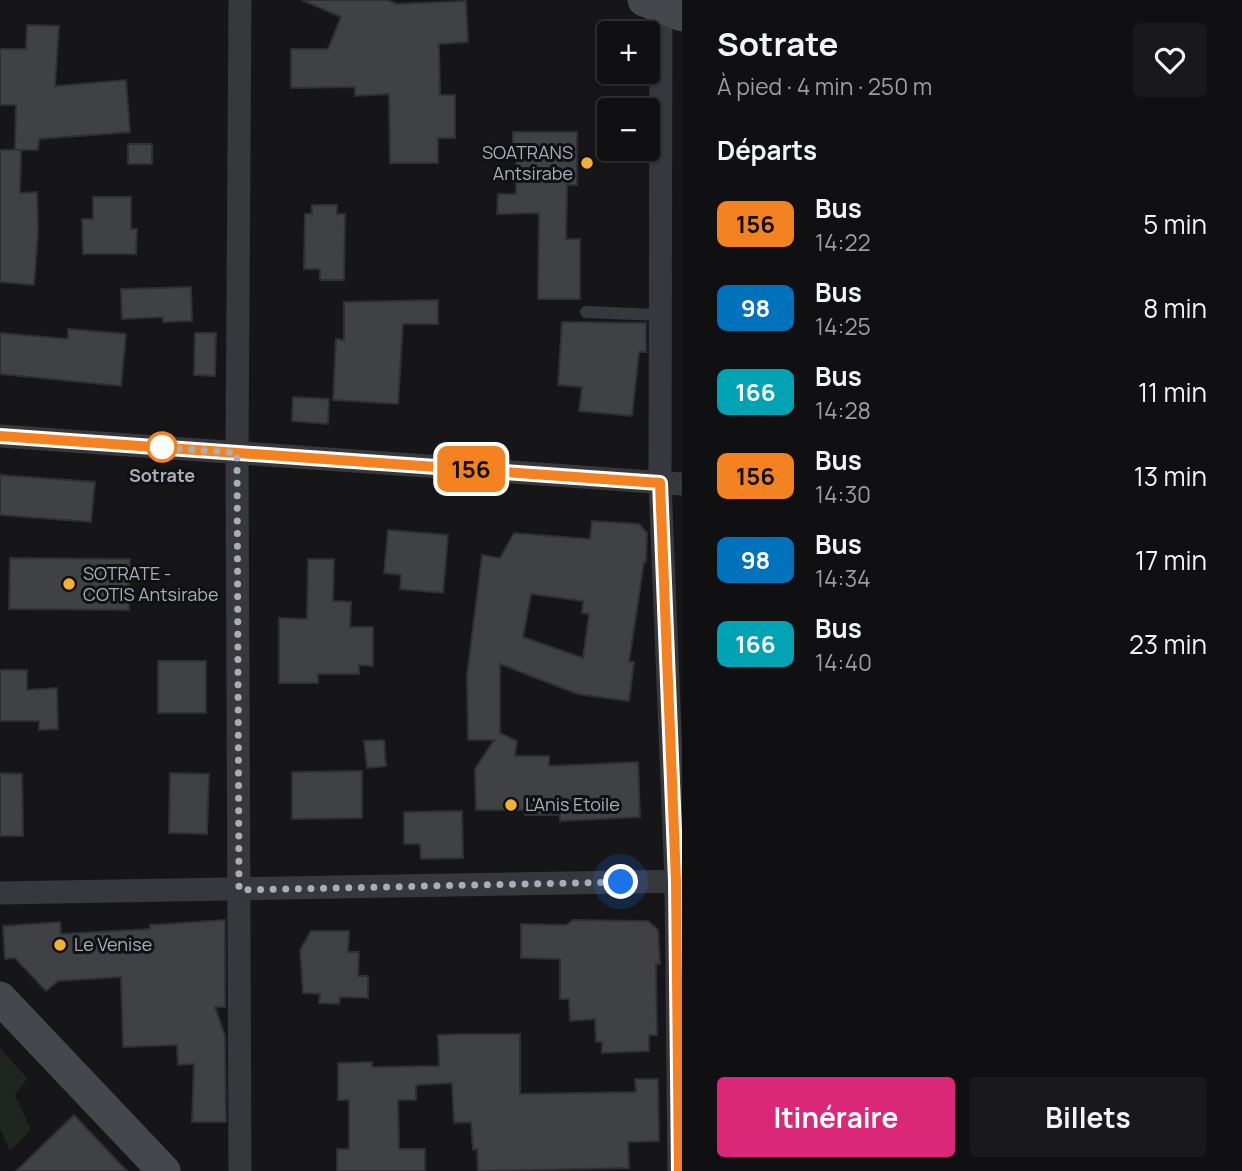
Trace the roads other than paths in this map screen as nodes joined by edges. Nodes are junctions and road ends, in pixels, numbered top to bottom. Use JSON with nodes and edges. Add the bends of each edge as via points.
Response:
{"nodes":[{"id":1,"x":240,"y":0,"type":"edge"},
{"id":2,"x":665,"y":4,"type":"edge"},
{"id":3,"x":586,"y":312,"type":"dead end"},
{"id":4,"x":659,"y":315,"type":"junction"},
{"id":5,"x":0,"y":436,"type":"edge"},
{"id":6,"x":237,"y":453,"type":"junction"},
{"id":7,"x":671,"y":483,"type":"edge"},
{"id":8,"x":679,"y":881,"type":"edge"},
{"id":9,"x":239,"y":890,"type":"junction"},
{"id":10,"x":0,"y":893,"type":"edge"},
{"id":11,"x":0,"y":998,"type":"edge"},
{"id":12,"x":164,"y":1171,"type":"edge"},
{"id":13,"x":240,"y":1171,"type":"edge"},
{"id":14,"x":679,"y":1171,"type":"edge"}],
"edges":[{"from":1,"to":6,"type":"street"},
{"from":2,"to":4,"type":"street"},
{"from":3,"to":4,"type":"lane"},
{"from":4,"to":7,"type":"street"},
{"from":5,"to":6,"type":"street"},
{"from":6,"to":7,"type":"street"},
{"from":6,"to":9,"type":"street"},
{"from":7,"to":8,"type":"street"},
{"from":8,"to":9,"type":"street"},
{"from":8,"to":14,"type":"street"},
{"from":9,"to":10,"type":"street"},
{"from":9,"to":13,"type":"street"},
{"from":11,"to":12,"type":"main road"}]}
